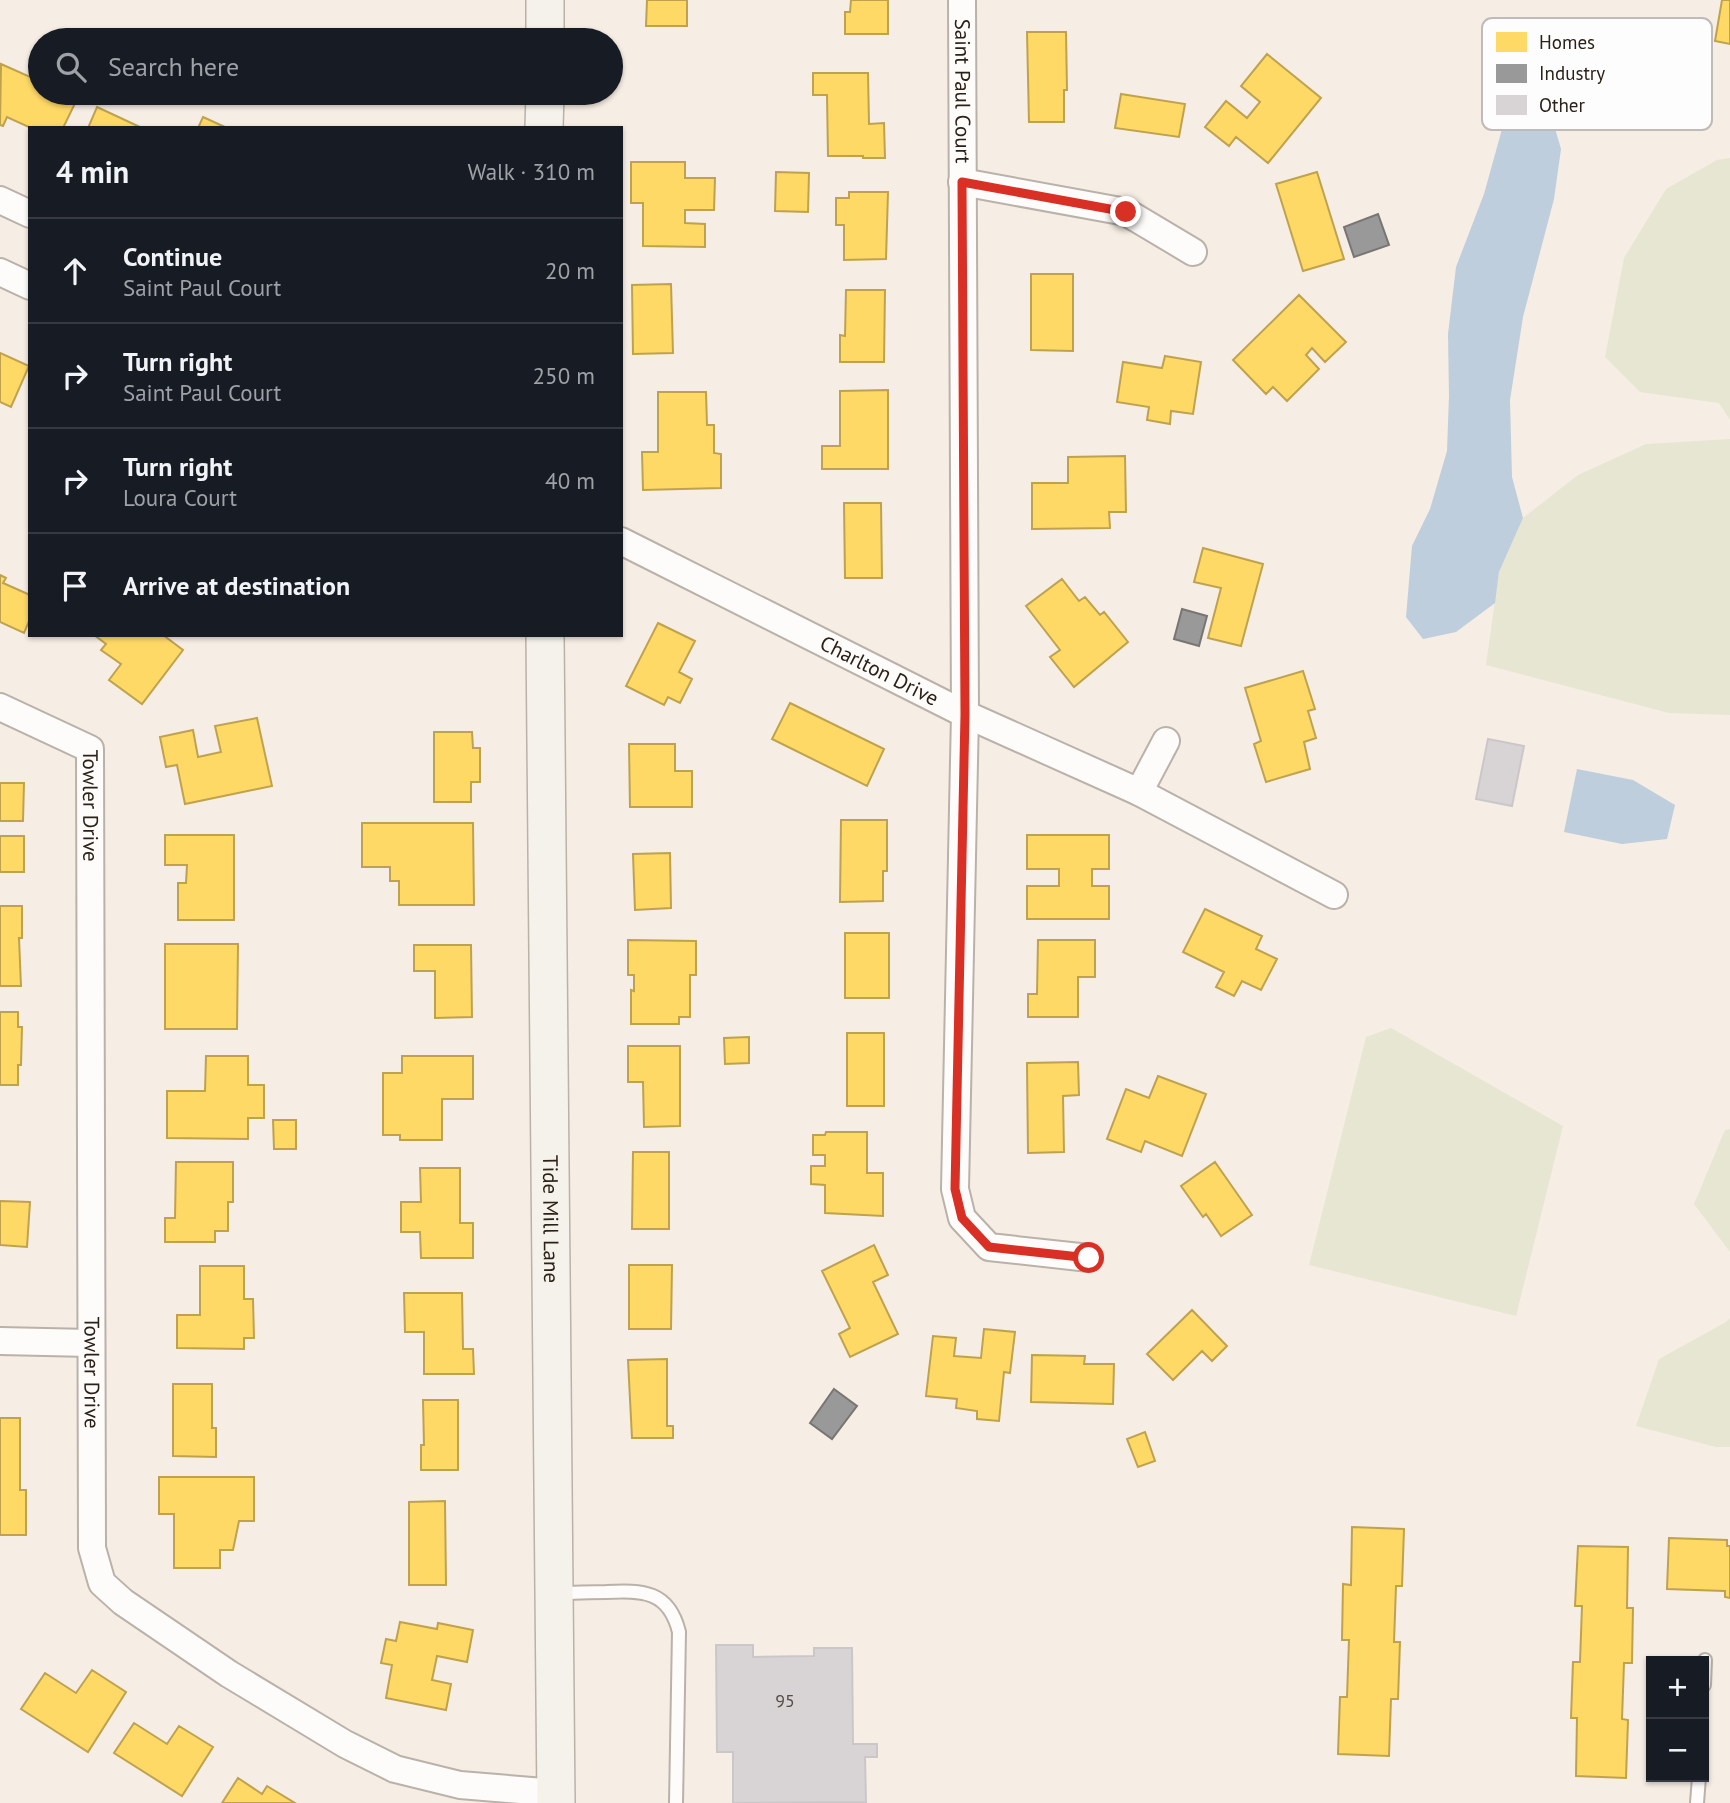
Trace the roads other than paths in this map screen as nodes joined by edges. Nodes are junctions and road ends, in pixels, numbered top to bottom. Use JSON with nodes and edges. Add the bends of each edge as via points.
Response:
{"nodes":[{"id":1,"x":545,"y":0,"type":"edge"},
{"id":2,"x":962,"y":0,"type":"edge"},
{"id":3,"x":545,"y":28,"type":"edge"},
{"id":4,"x":545,"y":105,"type":"edge"},
{"id":5,"x":544,"y":126,"type":"edge"},
{"id":6,"x":962,"y":182,"type":"junction"},
{"id":7,"x":0,"y":200,"type":"edge"},
{"id":8,"x":28,"y":213,"type":"edge"},
{"id":9,"x":1193,"y":252,"type":"dead end"},
{"id":10,"x":0,"y":272,"type":"edge"},
{"id":11,"x":28,"y":285,"type":"edge"},
{"id":12,"x":623,"y":542,"type":"edge"},
{"id":13,"x":545,"y":637,"type":"edge"},
{"id":14,"x":0,"y":707,"type":"edge"},
{"id":15,"x":965,"y":714,"type":"junction"},
{"id":16,"x":1166,"y":741,"type":"dead end"},
{"id":17,"x":1139,"y":792,"type":"junction"},
{"id":18,"x":1334,"y":895,"type":"dead end"},
{"id":19,"x":1089,"y":1258,"type":"dead end"},
{"id":20,"x":0,"y":1341,"type":"edge"},
{"id":21,"x":90,"y":1343,"type":"junction"},
{"id":22,"x":554,"y":1594,"type":"junction"},
{"id":23,"x":1699,"y":1782,"type":"edge"},
{"id":24,"x":556,"y":1798,"type":"edge"},
{"id":25,"x":676,"y":1803,"type":"edge"},
{"id":26,"x":1698,"y":1803,"type":"edge"}],
"edges":[{"from":1,"to":3,"type":"street"},
{"from":2,"to":6,"type":"street","name":"Saint Paul Court"},
{"from":4,"to":5,"type":"street"},
{"from":6,"to":9,"type":"street","via":[[1126,212]]},
{"from":6,"to":15,"type":"street","name":"Saint Paul Court"},
{"from":7,"to":8,"type":"street"},
{"from":10,"to":11,"type":"street"},
{"from":12,"to":15,"type":"street","name":"Charlton Drive"},
{"from":13,"to":22,"type":"street","name":"Tide Mill Lane"},
{"from":14,"to":21,"type":"street","name":"Towler Drive","via":[[90,750]]},
{"from":15,"to":17,"type":"street","name":"Charlton Drive"},
{"from":15,"to":19,"type":"street","name":"Saint Paul Court","via":[[955,1189],[962,1218],[989,1247]]},
{"from":16,"to":17,"type":"street"},
{"from":17,"to":18,"type":"street","name":"Charlton Drive"},
{"from":20,"to":21,"type":"street"},
{"from":21,"to":24,"type":"street","name":"Towler Drive","via":[[92,1548],[102,1583],[229,1674],[395,1769],[460,1785]]},
{"from":22,"to":24,"type":"street","name":"Tide Mill Lane"},
{"from":22,"to":25,"type":"lane","via":[[636,1591],[670,1608],[679,1632]]},
{"from":23,"to":26,"type":"lane"}]}
